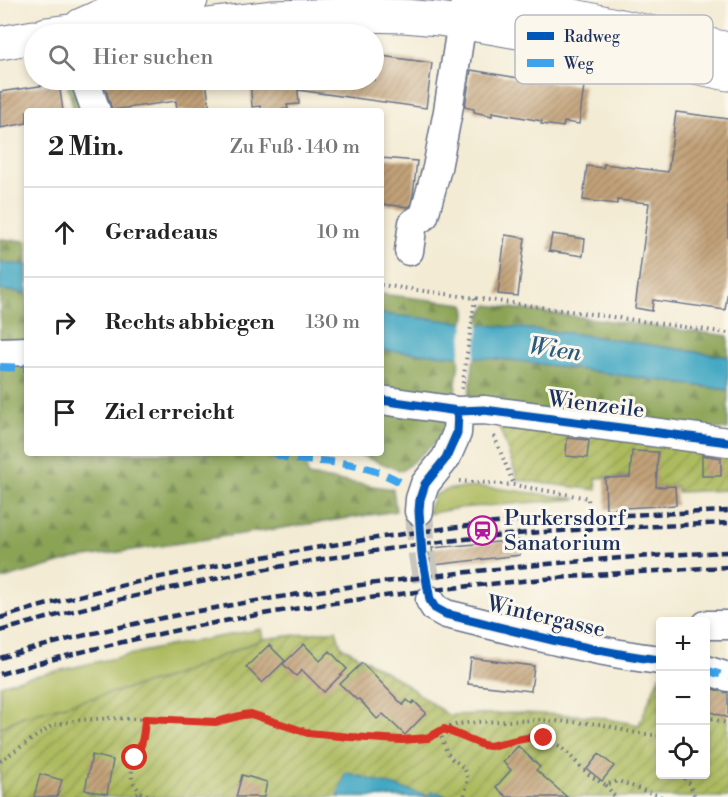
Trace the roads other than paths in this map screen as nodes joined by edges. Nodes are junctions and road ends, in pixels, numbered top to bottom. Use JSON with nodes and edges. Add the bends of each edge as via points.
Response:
{"nodes":[{"id":1,"x":191,"y":0,"type":"edge"},
{"id":2,"x":382,"y":8,"type":"edge"},
{"id":3,"x":465,"y":8,"type":"edge"},
{"id":4,"x":569,"y":15,"type":"edge"},
{"id":5,"x":515,"y":22,"type":"edge"},
{"id":6,"x":82,"y":24,"type":"edge"},
{"id":7,"x":216,"y":24,"type":"edge"},
{"id":8,"x":24,"y":39,"type":"edge"},
{"id":9,"x":0,"y":43,"type":"edge"},
{"id":10,"x":713,"y":46,"type":"edge"},
{"id":11,"x":728,"y":49,"type":"edge"},
{"id":12,"x":713,"y":71,"type":"edge"},
{"id":13,"x":728,"y":74,"type":"edge"},
{"id":14,"x":89,"y":90,"type":"edge"},
{"id":15,"x":95,"y":108,"type":"edge"},
{"id":16,"x":409,"y":251,"type":"dead end"},
{"id":17,"x":24,"y":351,"type":"edge"},
{"id":18,"x":0,"y":352,"type":"edge"},
{"id":19,"x":384,"y":400,"type":"edge"},
{"id":20,"x":468,"y":405,"type":"junction"},
{"id":21,"x":728,"y":442,"type":"edge"},
{"id":22,"x":417,"y":495,"type":"tunnel mouth"},
{"id":23,"x":430,"y":600,"type":"dead end"},
{"id":24,"x":710,"y":625,"type":"edge"},
{"id":25,"x":728,"y":626,"type":"edge"},
{"id":26,"x":656,"y":659,"type":"edge"},
{"id":27,"x":708,"y":671,"type":"edge"},
{"id":28,"x":728,"y":677,"type":"edge"}],
"edges":[{"from":1,"to":6,"type":"main road","via":[[108,12]]},
{"from":2,"to":3,"type":"main road","via":[[404,16]]},
{"from":2,"to":7,"type":"main road"},
{"from":3,"to":4,"type":"main road"},
{"from":3,"to":5,"type":"main road"},
{"from":3,"to":16,"type":"street","via":[[437,168],[424,216],[413,223]]},
{"from":8,"to":9,"type":"main road"},
{"from":10,"to":11,"type":"main road"},
{"from":12,"to":13,"type":"main road"},
{"from":14,"to":15,"type":"street"},
{"from":17,"to":18,"type":"street"},
{"from":19,"to":20,"type":"street","name":"Wienzeile"},
{"from":20,"to":21,"type":"street","name":"Wienzeile"},
{"from":20,"to":22,"type":"street","via":[[446,458]]},
{"from":23,"to":26,"type":"street","name":"Wintergasse","via":[[446,614],[565,643]]},
{"from":24,"to":25,"type":"street"},
{"from":27,"to":28,"type":"street"}]}
